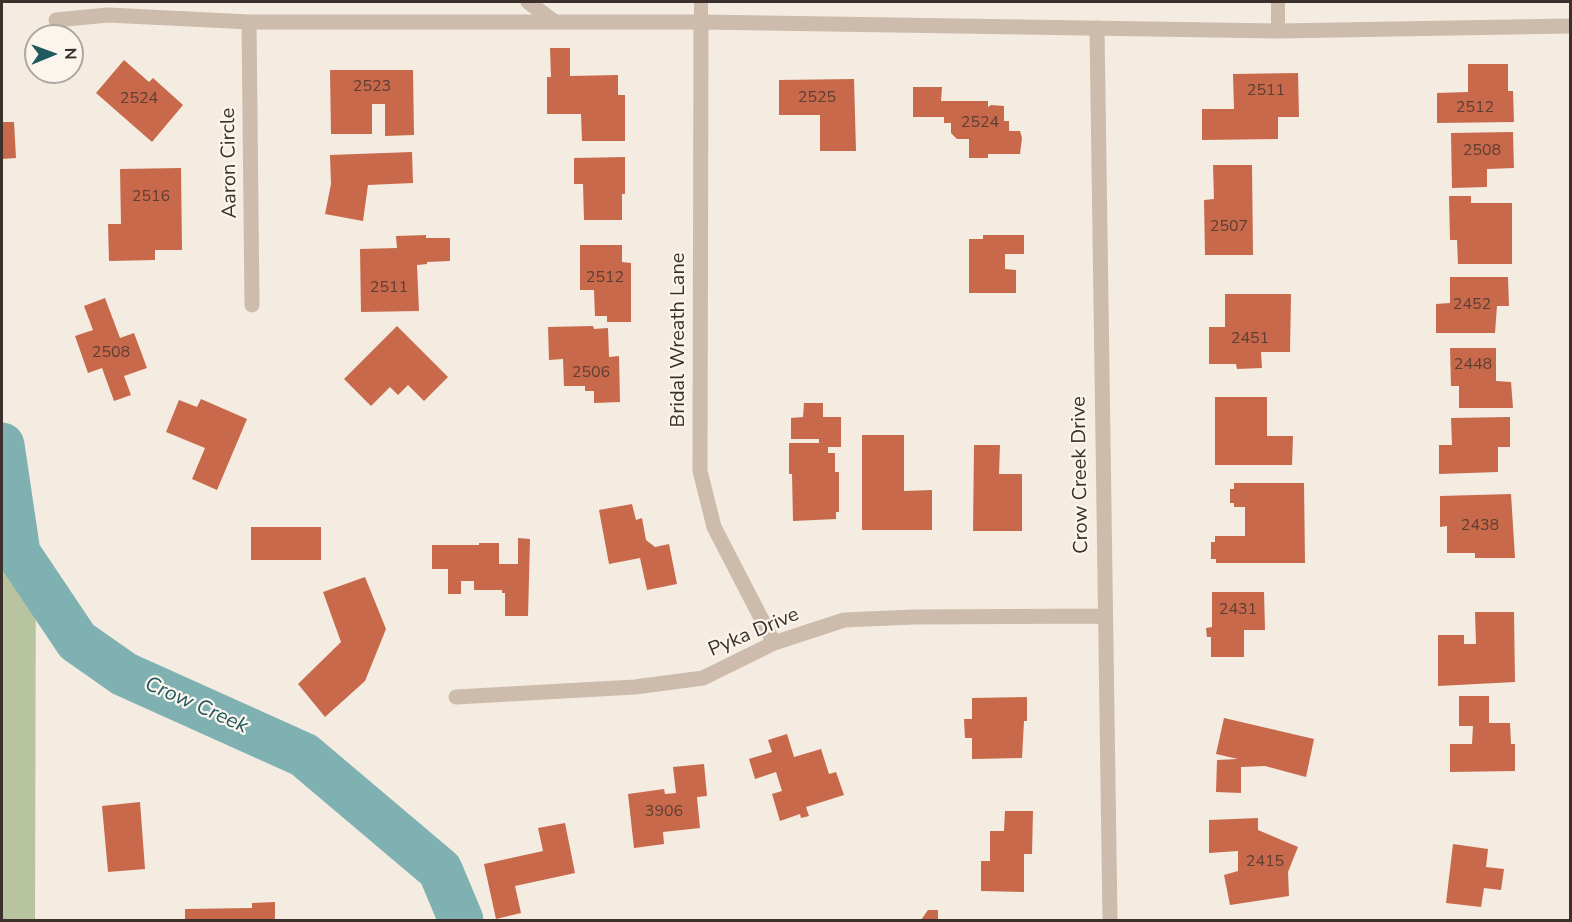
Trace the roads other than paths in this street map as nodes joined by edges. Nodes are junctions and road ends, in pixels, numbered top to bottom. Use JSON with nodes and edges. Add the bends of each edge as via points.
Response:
{"nodes":[{"id":1,"x":528,"y":2,"type":"edge"},
{"id":2,"x":701,"y":2,"type":"edge"},
{"id":3,"x":1278,"y":2,"type":"edge"},
{"id":4,"x":56,"y":20,"type":"dead end"},
{"id":5,"x":249,"y":22,"type":"junction"},
{"id":6,"x":555,"y":22,"type":"junction"},
{"id":7,"x":701,"y":22,"type":"junction"},
{"id":8,"x":1570,"y":26,"type":"edge"},
{"id":9,"x":1096,"y":28,"type":"junction"},
{"id":10,"x":1278,"y":31,"type":"junction"},
{"id":11,"x":252,"y":305,"type":"dead end"},
{"id":12,"x":1104,"y":616,"type":"junction"},
{"id":13,"x":774,"y":643,"type":"junction"},
{"id":14,"x":456,"y":697,"type":"dead end"},
{"id":15,"x":1110,"y":921,"type":"edge"}],
"edges":[{"from":1,"to":6,"type":"street"},
{"from":2,"to":7,"type":"lane"},
{"from":3,"to":10,"type":"lane"},
{"from":4,"to":5,"type":"street","via":[[108,15]]},
{"from":5,"to":6,"type":"street"},
{"from":5,"to":11,"type":"street","name":"Aaron Circle"},
{"from":6,"to":7,"type":"street"},
{"from":7,"to":9,"type":"street"},
{"from":7,"to":13,"type":"street","name":"Bridal Wreath Lane","via":[[700,471],[714,527]]},
{"from":8,"to":10,"type":"street"},
{"from":9,"to":10,"type":"street"},
{"from":9,"to":12,"type":"street","name":"Crow Creek Drive"},
{"from":12,"to":13,"type":"street","name":"Pyka Drive","via":[[844,620]]},
{"from":12,"to":15,"type":"street","name":"Crow Creek Drive"},
{"from":13,"to":14,"type":"street","name":"Pyka Drive","via":[[703,678],[635,687]]}]}
